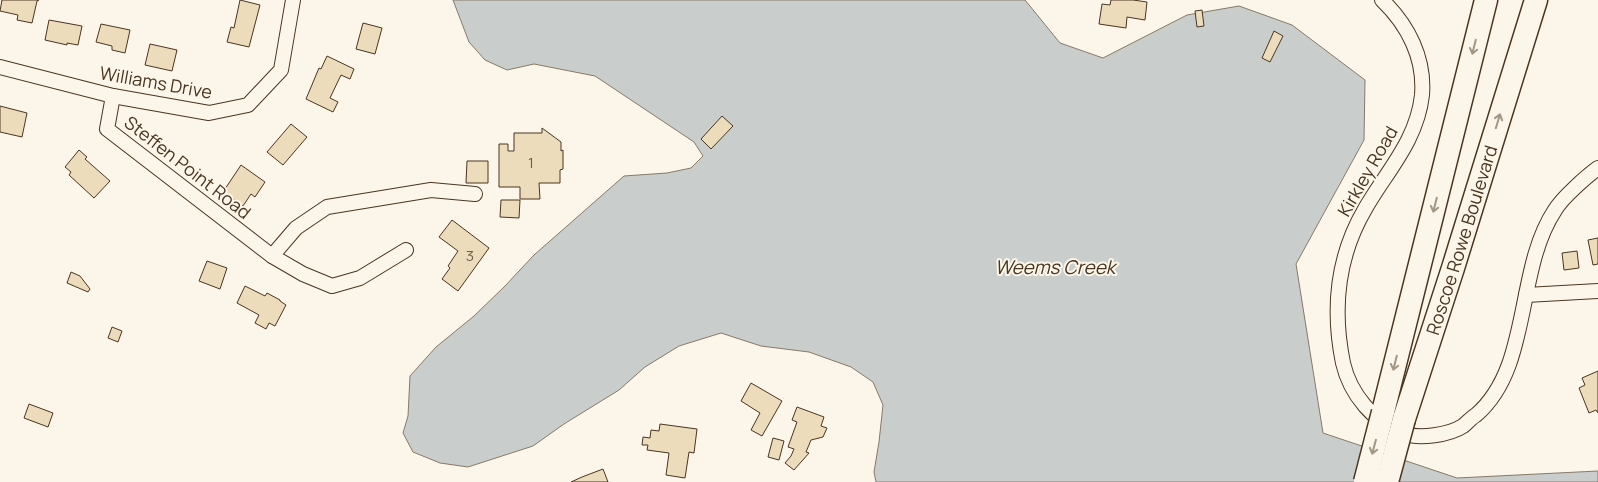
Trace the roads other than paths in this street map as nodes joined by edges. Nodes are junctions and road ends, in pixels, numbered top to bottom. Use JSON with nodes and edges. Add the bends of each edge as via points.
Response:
{"nodes":[{"id":1,"x":294,"y":0,"type":"edge"},
{"id":2,"x":1382,"y":0,"type":"edge"},
{"id":3,"x":1486,"y":0,"type":"edge"},
{"id":4,"x":1536,"y":0,"type":"edge"},
{"id":5,"x":0,"y":67,"type":"edge"},
{"id":6,"x":114,"y":96,"type":"junction"},
{"id":7,"x":1598,"y":168,"type":"edge"},
{"id":8,"x":475,"y":194,"type":"dead end"},
{"id":9,"x":406,"y":250,"type":"dead end"},
{"id":10,"x":272,"y":256,"type":"junction"},
{"id":11,"x":1598,"y":291,"type":"edge"},
{"id":12,"x":1526,"y":295,"type":"junction"},
{"id":13,"x":1393,"y":416,"type":"junction"},
{"id":14,"x":1365,"y":482,"type":"edge"},
{"id":15,"x":1387,"y":482,"type":"edge"}],
"edges":[{"from":1,"to":6,"type":"street","name":"Williams Drive","via":[[281,70],[248,105],[209,113]]},
{"from":2,"to":12,"type":"street","name":"Kirkley Road","via":[[1400,21],[1416,48],[1422,95],[1412,133],[1402,154],[1365,208],[1344,259],[1336,317],[1345,370],[1355,394],[1391,429],[1413,437],[1434,436],[1461,427],[1499,388],[1514,346]]},
{"from":3,"to":13,"type":"main road","name":"Roscoe Rowe Boulevard","one_way":true},
{"from":13,"to":4,"type":"main road","name":"Roscoe Rowe Boulevard","one_way":true,"via":[[1453,268]]},
{"from":5,"to":6,"type":"street","name":"Williams Drive"},
{"from":6,"to":10,"type":"street","name":"Steffen Point Road","via":[[107,129]]},
{"from":7,"to":12,"type":"street","name":"Kirkley Road","via":[[1556,208],[1533,258]]},
{"from":8,"to":10,"type":"street","via":[[431,190],[327,207],[296,228]]},
{"from":9,"to":10,"type":"street","name":"Steffen Point Road","via":[[360,278],[332,286]]},
{"from":11,"to":12,"type":"street"},
{"from":13,"to":14,"type":"main road","name":"Roscoe Rowe Boulevard","one_way":true,"bridge":true},
{"from":13,"to":15,"type":"main road","name":"Roscoe Rowe Boulevard","bridge":true}]}
